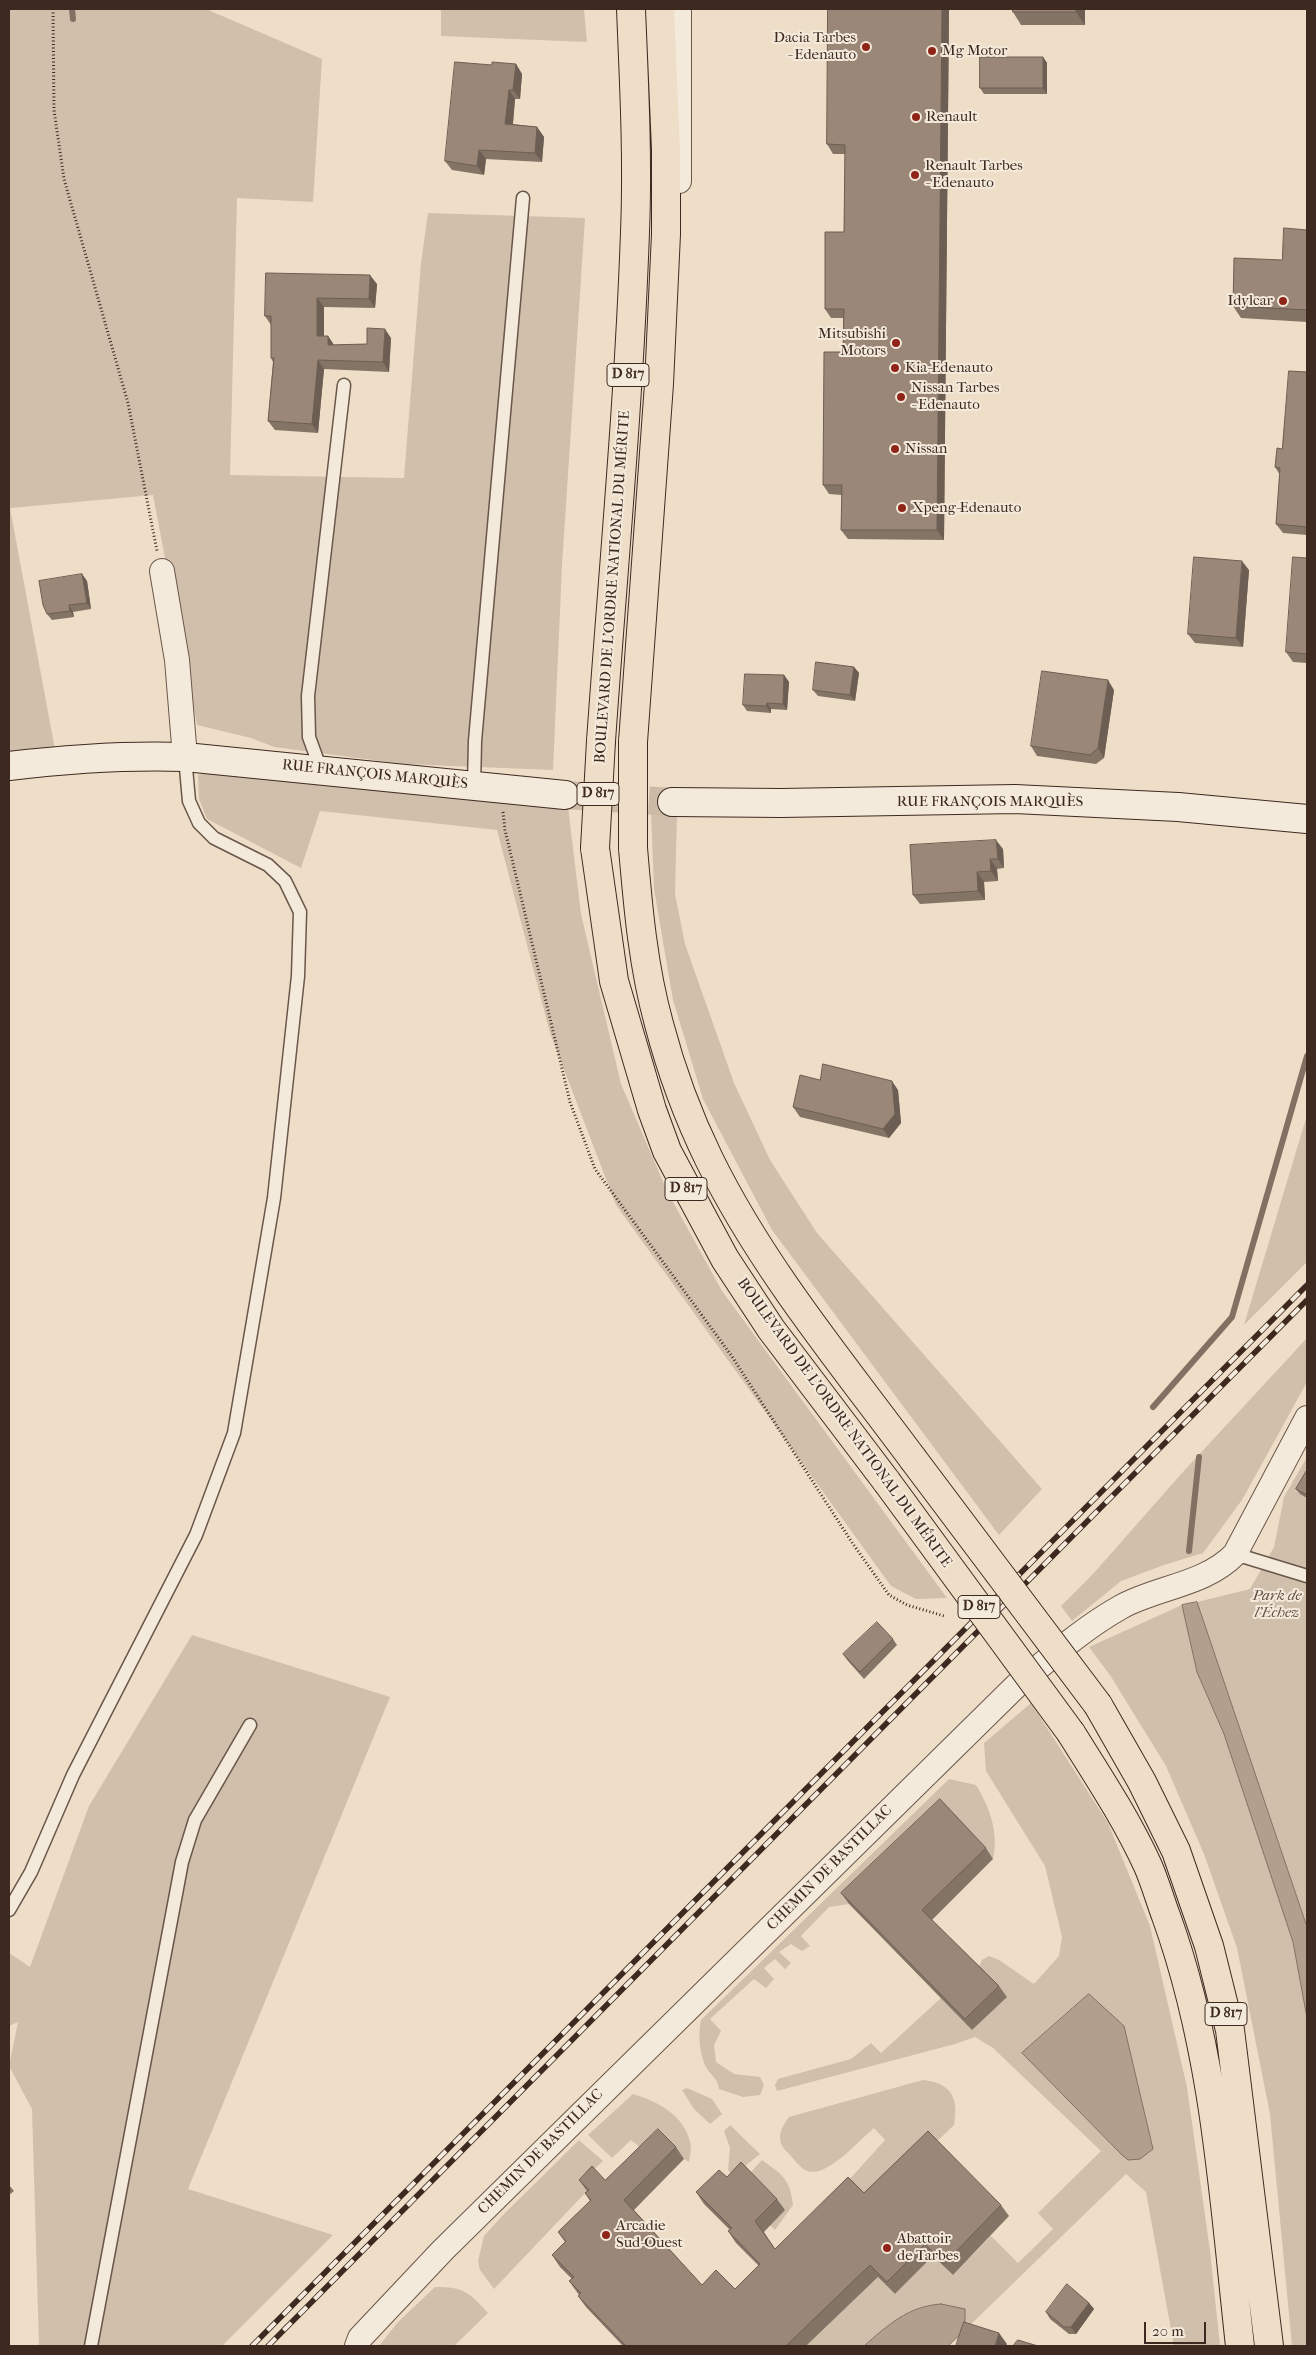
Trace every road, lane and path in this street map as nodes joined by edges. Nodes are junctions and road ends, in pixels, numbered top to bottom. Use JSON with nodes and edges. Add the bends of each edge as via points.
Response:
{"nodes":[{"id":1,"x":53,"y":9,"type":"edge"},
{"id":2,"x":630,"y":9,"type":"edge"},
{"id":3,"x":660,"y":9,"type":"edge"},
{"id":4,"x":679,"y":9,"type":"edge"},
{"id":5,"x":523,"y":198,"type":"dead end"},
{"id":6,"x":666,"y":234,"type":"junction"},
{"id":7,"x":344,"y":385,"type":"dead end"},
{"id":8,"x":162,"y":571,"type":"joint"},
{"id":9,"x":185,"y":757,"type":"junction"},
{"id":10,"x":9,"y":766,"type":"edge"},
{"id":11,"x":321,"y":770,"type":"junction"},
{"id":12,"x":474,"y":785,"type":"junction"},
{"id":13,"x":501,"y":788,"type":"junction"},
{"id":14,"x":566,"y":795,"type":"tunnel mouth"},
{"id":15,"x":672,"y":802,"type":"tunnel mouth"},
{"id":16,"x":1307,"y":819,"type":"edge"},
{"id":17,"x":1307,"y":1418,"type":"edge"},
{"id":18,"x":1234,"y":1554,"type":"junction"},
{"id":19,"x":1307,"y":1576,"type":"edge"},
{"id":20,"x":944,"y":1616,"type":"dead end"},
{"id":21,"x":250,"y":1725,"type":"dead end"},
{"id":22,"x":9,"y":1910,"type":"edge"},
{"id":23,"x":91,"y":2346,"type":"edge"},
{"id":24,"x":356,"y":2346,"type":"edge"},
{"id":25,"x":1240,"y":2346,"type":"edge"},
{"id":26,"x":1269,"y":2346,"type":"edge"}],
"edges":[{"from":1,"to":8,"type":"path","via":[[54,110],[64,179],[128,404]]},
{"from":2,"to":25,"type":"main road","name":"BOULEVARD DE L'ORDRE NATIONAL DU MÉRITE","number":"D 817","bridge":true,"via":[[636,230],[595,848],[614,981],[667,1151],[725,1259],[771,1329],[1070,1733],[1112,1800],[1148,1867],[1178,1948],[1200,2033],[1213,2105]]},
{"from":3,"to":6,"type":"main road","name":"BOULEVARD DE L'ORDRE NATIONAL DU MÉRITE","number":"D 817"},
{"from":4,"to":6,"type":"street","via":[[680,180]]},
{"from":5,"to":12,"type":"lane","via":[[475,741]]},
{"from":6,"to":26,"type":"main road","name":"BOULEVARD DE L'ORDRE NATIONAL DU MÉRITE","number":"D 817","bridge":true,"via":[[659,384],[633,742],[633,848],[640,931],[658,1022],[679,1087],[708,1158],[744,1222],[804,1314],[1098,1705],[1142,1782],[1176,1851],[1209,1946],[1230,2030]]},
{"from":7,"to":11,"type":"lane","via":[[308,696],[309,737]]},
{"from":8,"to":9,"type":"street","via":[[177,660]]},
{"from":9,"to":10,"type":"street","name":"RUE FRANÇOIS MARQUÈS","via":[[130,755]]},
{"from":9,"to":11,"type":"street","name":"RUE FRANÇOIS MARQUÈS"},
{"from":9,"to":22,"type":"lane","via":[[189,801],[199,823],[214,838],[268,865],[285,881],[300,912],[298,976],[274,1198],[234,1433],[196,1534],[73,1776],[31,1872]]},
{"from":11,"to":12,"type":"street","name":"RUE FRANÇOIS MARQUÈS"},
{"from":12,"to":13,"type":"street","name":"RUE FRANÇOIS MARQUÈS"},
{"from":13,"to":14,"type":"street","name":"RUE FRANÇOIS MARQUÈS"},
{"from":13,"to":20,"type":"path","via":[[504,830],[570,1102],[594,1169],[731,1356],[889,1595],[907,1605]]},
{"from":15,"to":16,"type":"street","name":"RUE FRANÇOIS MARQUÈS","via":[[1015,799],[1178,807]]},
{"from":17,"to":18,"type":"street","name":"CHEMIN DE BASTILLAC"},
{"from":18,"to":19,"type":"lane"},
{"from":18,"to":24,"type":"street","name":"CHEMIN DE BASTILLAC","via":[[1222,1567],[1208,1574],[1122,1607],[1076,1636],[1016,1686],[443,2250],[366,2331]]},
{"from":21,"to":23,"type":"lane","via":[[195,1820],[182,1862]]}]}
